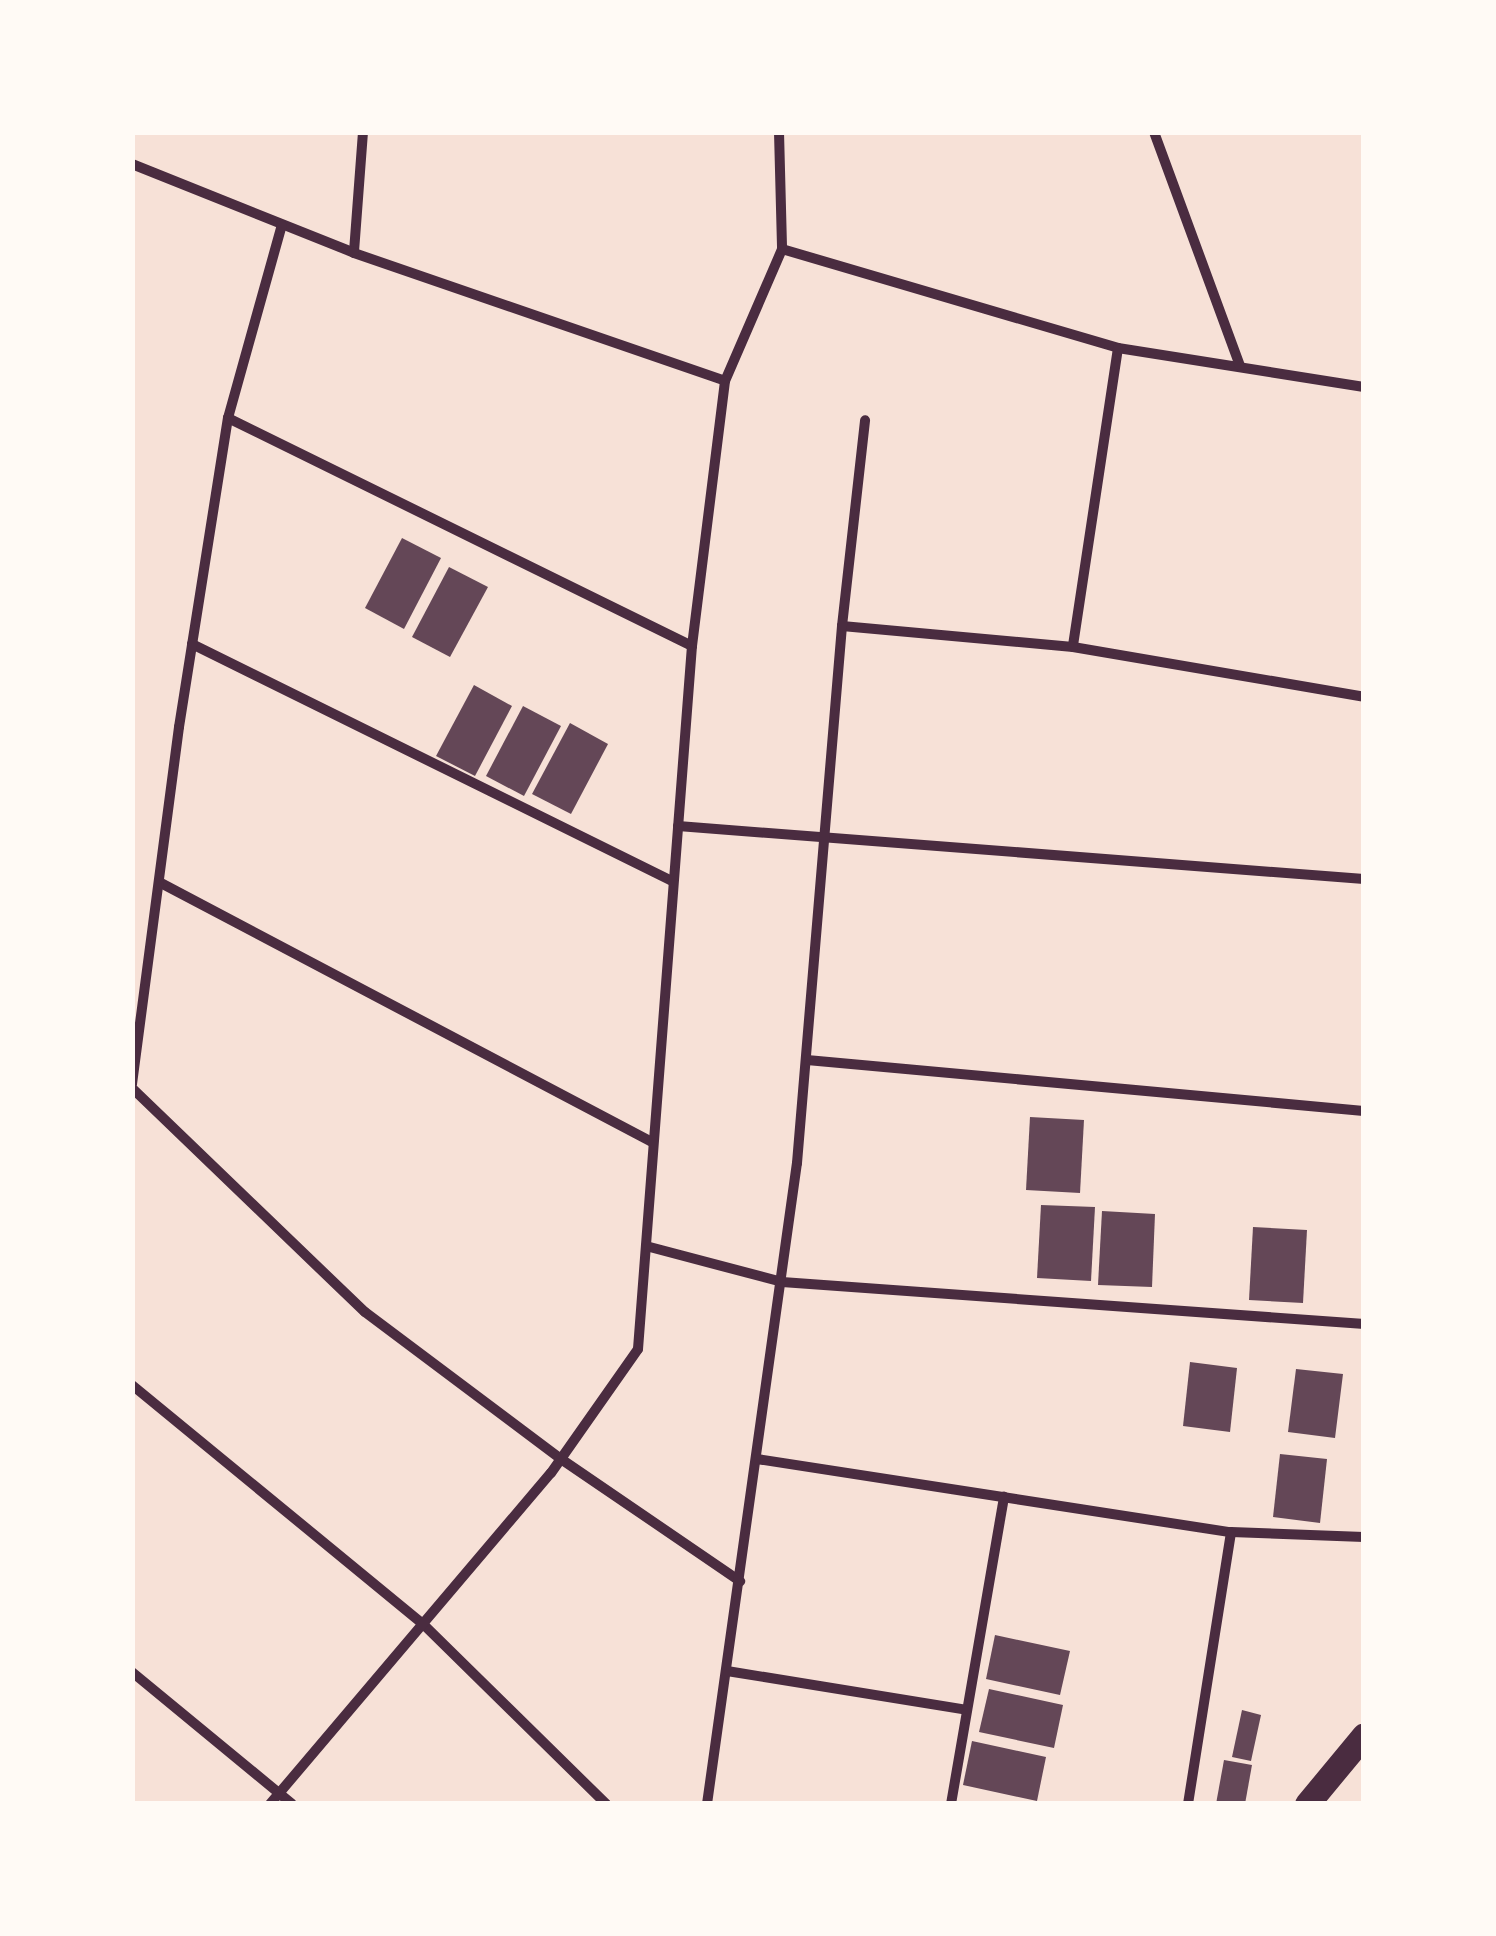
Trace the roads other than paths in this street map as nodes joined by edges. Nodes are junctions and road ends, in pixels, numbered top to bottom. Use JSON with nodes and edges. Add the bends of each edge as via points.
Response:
{"nodes":[{"id":1,"x":363,"y":132,"type":"edge"},
{"id":2,"x":778,"y":132,"type":"edge"},
{"id":3,"x":1154,"y":132,"type":"edge"},
{"id":4,"x":132,"y":164,"type":"edge"},
{"id":5,"x":282,"y":225,"type":"junction"},
{"id":6,"x":782,"y":249,"type":"junction"},
{"id":7,"x":354,"y":253,"type":"junction"},
{"id":8,"x":1118,"y":348,"type":"junction"},
{"id":9,"x":1240,"y":366,"type":"junction"},
{"id":10,"x":725,"y":381,"type":"junction"},
{"id":11,"x":1364,"y":387,"type":"edge"},
{"id":12,"x":228,"y":418,"type":"junction"},
{"id":13,"x":864,"y":420,"type":"dead end"},
{"id":14,"x":842,"y":626,"type":"junction"},
{"id":15,"x":192,"y":644,"type":"junction"},
{"id":16,"x":692,"y":646,"type":"junction"},
{"id":17,"x":1073,"y":647,"type":"junction"},
{"id":18,"x":1364,"y":697,"type":"edge"},
{"id":19,"x":678,"y":826,"type":"junction"},
{"id":20,"x":823,"y":839,"type":"junction"},
{"id":21,"x":1364,"y":879,"type":"edge"},
{"id":22,"x":672,"y":881,"type":"junction"},
{"id":23,"x":159,"y":882,"type":"junction"},
{"id":24,"x":808,"y":1060,"type":"junction"},
{"id":25,"x":132,"y":1086,"type":"edge"},
{"id":26,"x":1364,"y":1111,"type":"edge"},
{"id":27,"x":652,"y":1142,"type":"junction"},
{"id":28,"x":646,"y":1246,"type":"junction"},
{"id":29,"x":782,"y":1282,"type":"junction"},
{"id":30,"x":1364,"y":1324,"type":"edge"},
{"id":31,"x":132,"y":1384,"type":"edge"},
{"id":32,"x":561,"y":1459,"type":"junction"},
{"id":33,"x":757,"y":1459,"type":"junction"},
{"id":34,"x":1004,"y":1496,"type":"junction"},
{"id":35,"x":1231,"y":1532,"type":"junction"},
{"id":36,"x":1364,"y":1537,"type":"edge"},
{"id":37,"x":740,"y":1581,"type":"junction"},
{"id":38,"x":423,"y":1624,"type":"junction"},
{"id":39,"x":727,"y":1671,"type":"junction"},
{"id":40,"x":132,"y":1672,"type":"edge"},
{"id":41,"x":967,"y":1710,"type":"junction"},
{"id":42,"x":1364,"y":1735,"type":"edge"},
{"id":43,"x":279,"y":1793,"type":"junction"},
{"id":44,"x":270,"y":1804,"type":"edge"},
{"id":45,"x":292,"y":1804,"type":"edge"},
{"id":46,"x":606,"y":1804,"type":"edge"},
{"id":47,"x":707,"y":1804,"type":"edge"},
{"id":48,"x":951,"y":1804,"type":"edge"},
{"id":49,"x":1188,"y":1804,"type":"edge"},
{"id":50,"x":1307,"y":1804,"type":"edge"}],
"edges":[{"from":1,"to":7,"type":"street"},
{"from":2,"to":6,"type":"street"},
{"from":3,"to":9,"type":"street"},
{"from":4,"to":5,"type":"street"},
{"from":5,"to":7,"type":"street"},
{"from":5,"to":12,"type":"street"},
{"from":6,"to":8,"type":"street"},
{"from":6,"to":10,"type":"street"},
{"from":7,"to":10,"type":"street"},
{"from":8,"to":9,"type":"street"},
{"from":8,"to":17,"type":"street"},
{"from":9,"to":11,"type":"street"},
{"from":10,"to":16,"type":"street"},
{"from":12,"to":15,"type":"street"},
{"from":12,"to":16,"type":"street"},
{"from":13,"to":14,"type":"street"},
{"from":14,"to":17,"type":"street"},
{"from":14,"to":20,"type":"street"},
{"from":15,"to":22,"type":"street"},
{"from":15,"to":23,"type":"street"},
{"from":16,"to":19,"type":"street"},
{"from":17,"to":18,"type":"street"},
{"from":19,"to":20,"type":"street"},
{"from":19,"to":22,"type":"street"},
{"from":20,"to":21,"type":"street"},
{"from":20,"to":24,"type":"street"},
{"from":22,"to":27,"type":"street"},
{"from":23,"to":25,"type":"street"},
{"from":23,"to":27,"type":"street"},
{"from":24,"to":26,"type":"street"},
{"from":24,"to":29,"type":"street"},
{"from":25,"to":32,"type":"street","via":[[365,1312]]},
{"from":27,"to":28,"type":"street"},
{"from":28,"to":29,"type":"street"},
{"from":28,"to":32,"type":"street","via":[[638,1349]]},
{"from":29,"to":30,"type":"street"},
{"from":29,"to":33,"type":"street"},
{"from":31,"to":38,"type":"street"},
{"from":32,"to":37,"type":"street"},
{"from":32,"to":38,"type":"street"},
{"from":33,"to":34,"type":"street"},
{"from":33,"to":37,"type":"street"},
{"from":34,"to":35,"type":"street"},
{"from":34,"to":41,"type":"street"},
{"from":35,"to":36,"type":"street"},
{"from":35,"to":49,"type":"street"},
{"from":37,"to":39,"type":"street"},
{"from":38,"to":43,"type":"street"},
{"from":38,"to":46,"type":"street"},
{"from":39,"to":41,"type":"street"},
{"from":39,"to":47,"type":"street"},
{"from":40,"to":43,"type":"street"},
{"from":41,"to":48,"type":"street"},
{"from":42,"to":50,"type":"main road"},
{"from":43,"to":44,"type":"street"},
{"from":43,"to":45,"type":"street"}]}
